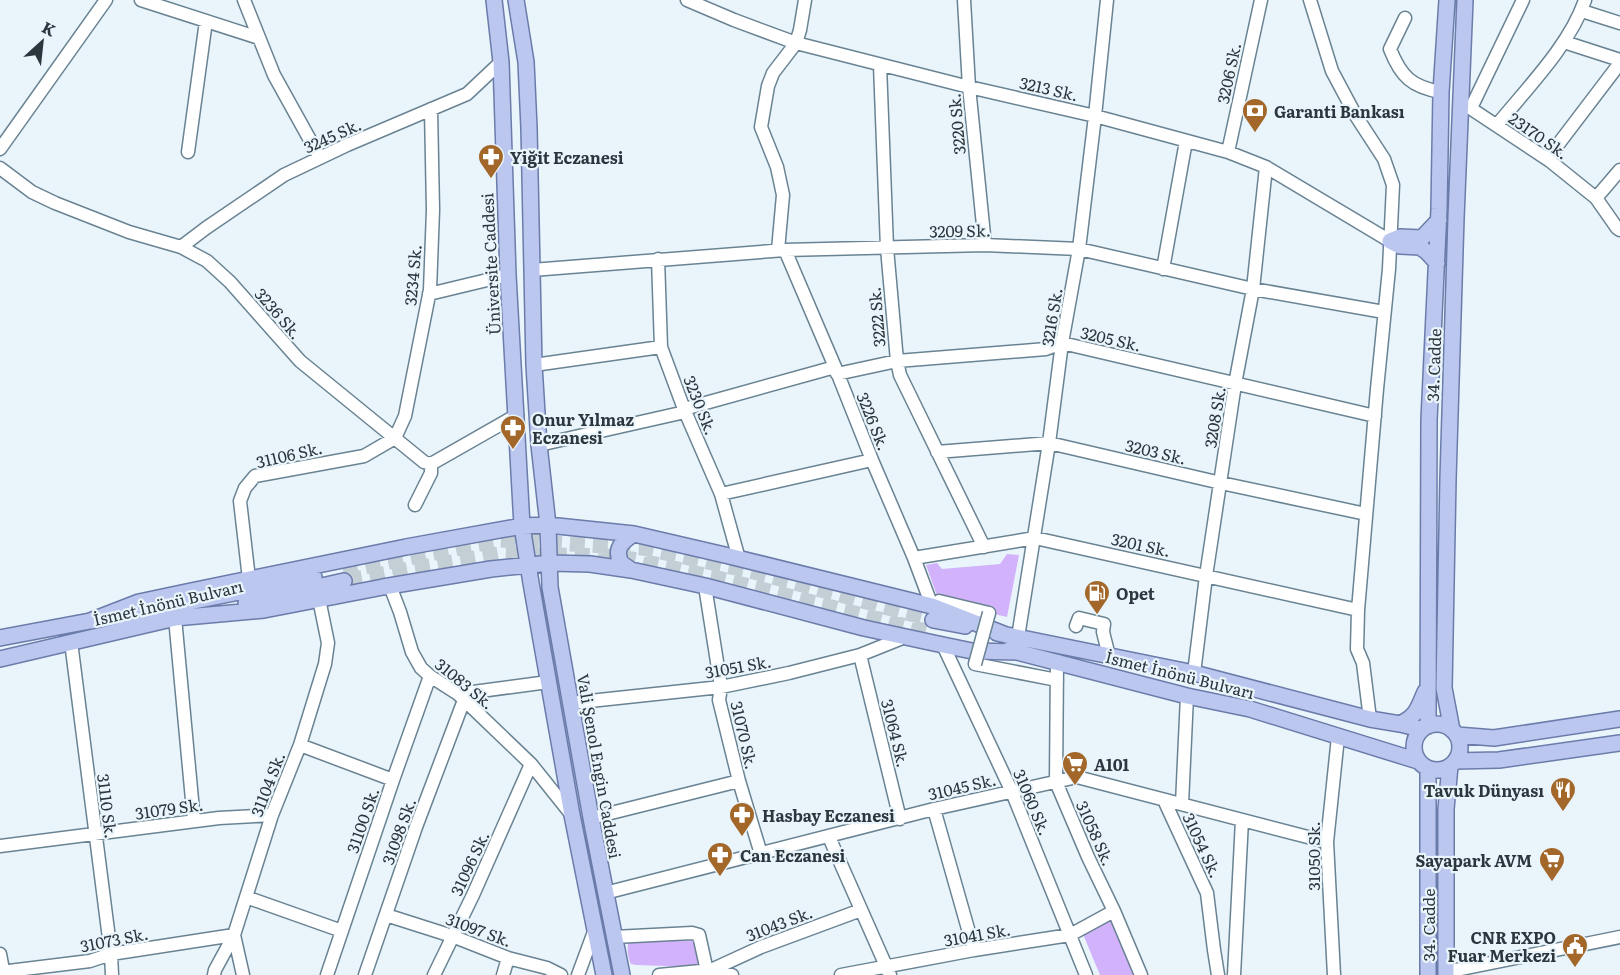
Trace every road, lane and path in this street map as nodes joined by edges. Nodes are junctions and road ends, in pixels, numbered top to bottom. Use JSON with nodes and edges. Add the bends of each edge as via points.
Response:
{"nodes":[{"id":1,"x":106,"y":0,"type":"edge"},
{"id":2,"x":141,"y":0,"type":"edge"},
{"id":3,"x":244,"y":0,"type":"edge"},
{"id":4,"x":495,"y":0,"type":"edge"},
{"id":5,"x":516,"y":0,"type":"edge"},
{"id":6,"x":687,"y":0,"type":"edge"},
{"id":7,"x":805,"y":0,"type":"edge"},
{"id":8,"x":964,"y":0,"type":"edge"},
{"id":9,"x":1107,"y":0,"type":"edge"},
{"id":10,"x":1261,"y":0,"type":"edge"},
{"id":11,"x":1310,"y":0,"type":"edge"},
{"id":12,"x":1446,"y":0,"type":"edge"},
{"id":13,"x":1466,"y":0,"type":"edge"},
{"id":14,"x":1523,"y":0,"type":"edge"},
{"id":15,"x":1583,"y":5,"type":"edge"},
{"id":16,"x":1405,"y":18,"type":"dead end"},
{"id":17,"x":206,"y":21,"type":"junction"},
{"id":18,"x":1620,"y":23,"type":"edge"},
{"id":19,"x":259,"y":38,"type":"junction"},
{"id":20,"x":1564,"y":42,"type":"junction"},
{"id":21,"x":795,"y":43,"type":"junction"},
{"id":22,"x":1620,"y":62,"type":"edge"},
{"id":23,"x":501,"y":63,"type":"junction"},
{"id":24,"x":880,"y":64,"type":"junction"},
{"id":25,"x":969,"y":87,"type":"junction"},
{"id":26,"x":1441,"y":92,"type":"junction"},
{"id":27,"x":1466,"y":105,"type":"junction"},
{"id":28,"x":431,"y":110,"type":"junction"},
{"id":29,"x":1095,"y":116,"type":"junction"},
{"id":30,"x":1497,"y":126,"type":"junction"},
{"id":31,"x":1186,"y":141,"type":"junction"},
{"id":32,"x":0,"y":149,"type":"edge"},
{"id":33,"x":188,"y":152,"type":"dead end"},
{"id":34,"x":1228,"y":152,"type":"junction"},
{"id":35,"x":320,"y":158,"type":"junction"},
{"id":36,"x":1547,"y":159,"type":"junction"},
{"id":37,"x":1266,"y":166,"type":"junction"},
{"id":38,"x":0,"y":168,"type":"edge"},
{"id":39,"x":1620,"y":170,"type":"edge"},
{"id":40,"x":1596,"y":198,"type":"junction"},
{"id":41,"x":1439,"y":220,"type":"junction"},
{"id":42,"x":1620,"y":230,"type":"edge"},
{"id":43,"x":1390,"y":241,"type":"junction"},
{"id":44,"x":1421,"y":243,"type":"junction"},
{"id":45,"x":985,"y":245,"type":"junction"},
{"id":46,"x":181,"y":248,"type":"junction"},
{"id":47,"x":887,"y":248,"type":"junction"},
{"id":48,"x":1079,"y":249,"type":"junction"},
{"id":49,"x":782,"y":250,"type":"junction"},
{"id":50,"x":658,"y":260,"type":"junction"},
{"id":51,"x":1437,"y":263,"type":"junction"},
{"id":52,"x":1163,"y":269,"type":"junction"},
{"id":53,"x":532,"y":270,"type":"junction"},
{"id":54,"x":508,"y":275,"type":"junction"},
{"id":55,"x":1252,"y":289,"type":"junction"},
{"id":56,"x":429,"y":294,"type":"junction"},
{"id":57,"x":1384,"y":312,"type":"junction"},
{"id":58,"x":1062,"y":343,"type":"junction"},
{"id":59,"x":661,"y":347,"type":"junction"},
{"id":60,"x":897,"y":361,"type":"junction"},
{"id":61,"x":534,"y":365,"type":"junction"},
{"id":62,"x":836,"y":371,"type":"junction"},
{"id":63,"x":1235,"y":384,"type":"junction"},
{"id":64,"x":685,"y":410,"type":"junction"},
{"id":65,"x":517,"y":415,"type":"junction"},
{"id":66,"x":1375,"y":416,"type":"junction"},
{"id":67,"x":394,"y":438,"type":"junction"},
{"id":68,"x":1049,"y":443,"type":"junction"},
{"id":69,"x":539,"y":445,"type":"junction"},
{"id":70,"x":937,"y":452,"type":"junction"},
{"id":71,"x":872,"y":460,"type":"junction"},
{"id":72,"x":431,"y":464,"type":"junction"},
{"id":73,"x":1221,"y":483,"type":"junction"},
{"id":74,"x":721,"y":494,"type":"junction"},
{"id":75,"x":415,"y":505,"type":"dead end"},
{"id":76,"x":1366,"y":514,"type":"junction"},
{"id":77,"x":548,"y":525,"type":"junction"},
{"id":78,"x":522,"y":526,"type":"junction"},
{"id":79,"x":634,"y":534,"type":"junction"},
{"id":80,"x":1035,"y":538,"type":"junction"},
{"id":81,"x":984,"y":547,"type":"junction"},
{"id":82,"x":914,"y":558,"type":"junction"},
{"id":83,"x":739,"y":559,"type":"junction"},
{"id":84,"x":550,"y":563,"type":"junction"},
{"id":85,"x":528,"y":566,"type":"junction"},
{"id":86,"x":631,"y":570,"type":"junction"},
{"id":87,"x":1206,"y":576,"type":"junction"},
{"id":88,"x":249,"y":579,"type":"junction"},
{"id":89,"x":390,"y":586,"type":"junction"},
{"id":90,"x":705,"y":586,"type":"junction"},
{"id":91,"x":319,"y":599,"type":"junction"},
{"id":92,"x":1359,"y":610,"type":"junction"},
{"id":93,"x":933,"y":614,"type":"junction"},
{"id":94,"x":175,"y":618,"type":"junction"},
{"id":95,"x":90,"y":621,"type":"junction"},
{"id":96,"x":905,"y":637,"type":"junction"},
{"id":97,"x":0,"y":638,"type":"edge"},
{"id":98,"x":1014,"y":641,"type":"junction"},
{"id":99,"x":71,"y":642,"type":"junction"},
{"id":100,"x":943,"y":645,"type":"junction"},
{"id":101,"x":1068,"y":647,"type":"junction"},
{"id":102,"x":860,"y":655,"type":"junction"},
{"id":103,"x":1109,"y":656,"type":"junction"},
{"id":104,"x":0,"y":659,"type":"edge"},
{"id":105,"x":1057,"y":662,"type":"junction"},
{"id":106,"x":1194,"y":673,"type":"junction"},
{"id":107,"x":430,"y":676,"type":"junction"},
{"id":108,"x":1057,"y":680,"type":"junction"},
{"id":109,"x":548,"y":682,"type":"junction"},
{"id":110,"x":1429,"y":684,"type":"junction"},
{"id":111,"x":721,"y":687,"type":"junction"},
{"id":112,"x":1187,"y":696,"type":"junction"},
{"id":113,"x":461,"y":697,"type":"junction"},
{"id":114,"x":571,"y":703,"type":"junction"},
{"id":115,"x":1370,"y":718,"type":"junction"},
{"id":116,"x":1620,"y":719,"type":"edge"},
{"id":117,"x":1400,"y":724,"type":"junction"},
{"id":118,"x":1424,"y":728,"type":"junction"},
{"id":119,"x":1455,"y":733,"type":"junction"},
{"id":120,"x":1338,"y":737,"type":"junction"},
{"id":121,"x":1620,"y":743,"type":"edge"},
{"id":122,"x":300,"y":745,"type":"junction"},
{"id":123,"x":1452,"y":764,"type":"junction"},
{"id":124,"x":531,"y":765,"type":"junction"},
{"id":125,"x":1423,"y":765,"type":"junction"},
{"id":126,"x":393,"y":780,"type":"junction"},
{"id":127,"x":739,"y":781,"type":"junction"},
{"id":128,"x":1056,"y":782,"type":"junction"},
{"id":129,"x":1012,"y":792,"type":"junction"},
{"id":130,"x":1164,"y":800,"type":"junction"},
{"id":131,"x":1182,"y":804,"type":"junction"},
{"id":132,"x":934,"y":809,"type":"junction"},
{"id":133,"x":272,"y":815,"type":"junction"},
{"id":134,"x":572,"y":815,"type":"junction"},
{"id":135,"x":591,"y":818,"type":"junction"},
{"id":136,"x":900,"y":819,"type":"junction"},
{"id":137,"x":1242,"y":820,"type":"junction"},
{"id":138,"x":194,"y":821,"type":"junction"},
{"id":139,"x":95,"y":834,"type":"junction"},
{"id":140,"x":829,"y":837,"type":"junction"},
{"id":141,"x":1327,"y":842,"type":"junction"},
{"id":142,"x":0,"y":846,"type":"edge"},
{"id":143,"x":761,"y":854,"type":"junction"},
{"id":144,"x":605,"y":893,"type":"junction"},
{"id":145,"x":246,"y":897,"type":"junction"},
{"id":146,"x":861,"y":910,"type":"junction"},
{"id":147,"x":1113,"y":911,"type":"junction"},
{"id":148,"x":386,"y":915,"type":"junction"},
{"id":149,"x":596,"y":928,"type":"junction"},
{"id":150,"x":342,"y":931,"type":"junction"},
{"id":151,"x":234,"y":935,"type":"junction"},
{"id":152,"x":1070,"y":935,"type":"junction"},
{"id":153,"x":452,"y":936,"type":"junction"},
{"id":154,"x":614,"y":937,"type":"junction"},
{"id":155,"x":1620,"y":937,"type":"edge"},
{"id":156,"x":974,"y":950,"type":"junction"},
{"id":157,"x":0,"y":954,"type":"edge"},
{"id":158,"x":111,"y":954,"type":"junction"},
{"id":159,"x":508,"y":958,"type":"junction"},
{"id":160,"x":709,"y":971,"type":"junction"},
{"id":161,"x":888,"y":971,"type":"edge"},
{"id":162,"x":2,"y":973,"type":"edge"},
{"id":163,"x":1446,"y":973,"type":"edge"},
{"id":164,"x":112,"y":975,"type":"edge"},
{"id":165,"x":214,"y":975,"type":"edge"},
{"id":166,"x":243,"y":975,"type":"edge"},
{"id":167,"x":327,"y":975,"type":"edge"},
{"id":168,"x":365,"y":975,"type":"edge"},
{"id":169,"x":434,"y":975,"type":"edge"},
{"id":170,"x":503,"y":975,"type":"edge"},
{"id":171,"x":561,"y":975,"type":"edge"},
{"id":172,"x":578,"y":975,"type":"edge"},
{"id":173,"x":604,"y":975,"type":"edge"},
{"id":174,"x":622,"y":975,"type":"edge"},
{"id":175,"x":658,"y":975,"type":"edge"},
{"id":176,"x":732,"y":975,"type":"edge"},
{"id":177,"x":841,"y":975,"type":"edge"},
{"id":178,"x":1086,"y":975,"type":"edge"},
{"id":179,"x":1141,"y":975,"type":"edge"},
{"id":180,"x":1218,"y":975,"type":"edge"},
{"id":181,"x":1234,"y":975,"type":"edge"},
{"id":182,"x":1334,"y":975,"type":"edge"},
{"id":183,"x":1428,"y":975,"type":"edge"}],
"edges":[{"from":1,"to":32,"type":"street"},
{"from":2,"to":17,"type":"street"},
{"from":3,"to":19,"type":"street"},
{"from":4,"to":23,"type":"main road","name":"Üniversite Caddesi"},
{"from":5,"to":53,"type":"main road","via":[[526,62]]},
{"from":6,"to":21,"type":"street","name":"3213 Sk."},
{"from":7,"to":21,"type":"street","name":"3226 Sk."},
{"from":8,"to":25,"type":"street","name":"3220 Sk."},
{"from":9,"to":29,"type":"street","name":"3216 Sk."},
{"from":10,"to":34,"type":"street","name":"3206 Sk."},
{"from":11,"to":43,"type":"street","via":[[1332,71],[1384,159],[1393,185]]},
{"from":12,"to":26,"type":"main road","name":"34. Cadde"},
{"from":13,"to":27,"type":"main road","name":"34. Cadde"},
{"from":14,"to":27,"type":"street"},
{"from":15,"to":18,"type":"street"},
{"from":15,"to":20,"type":"street"},
{"from":16,"to":26,"type":"street","via":[[1390,49],[1395,63],[1405,77],[1422,89]]},
{"from":17,"to":19,"type":"street"},
{"from":17,"to":33,"type":"street"},
{"from":19,"to":35,"type":"street","via":[[274,75]]},
{"from":20,"to":22,"type":"street"},
{"from":20,"to":30,"type":"street"},
{"from":21,"to":24,"type":"street","name":"3213 Sk."},
{"from":21,"to":49,"type":"street","name":"3226 Sk.","via":[[773,73],[761,127],[783,195]]},
{"from":22,"to":36,"type":"street"},
{"from":23,"to":28,"type":"street","name":"3245 Sk.","via":[[467,94]]},
{"from":23,"to":54,"type":"main road","name":"Üniversite Caddesi"},
{"from":24,"to":25,"type":"street","name":"3213 Sk."},
{"from":24,"to":47,"type":"street","name":"3222 Sk."},
{"from":25,"to":29,"type":"street","name":"3213 Sk."},
{"from":25,"to":45,"type":"street","name":"3220 Sk."},
{"from":26,"to":41,"type":"main road","name":"34. Cadde"},
{"from":27,"to":30,"type":"street","name":"23170 Sk."},
{"from":27,"to":119,"type":"main road","name":"34. Cadde","via":[[1456,219],[1444,676]]},
{"from":28,"to":35,"type":"street","name":"3245 Sk."},
{"from":28,"to":56,"type":"street","name":"3234 Sk.","via":[[433,210]]},
{"from":29,"to":31,"type":"street","name":"3213 Sk."},
{"from":29,"to":48,"type":"street","name":"3216 Sk."},
{"from":30,"to":36,"type":"street","name":"23170 Sk."},
{"from":31,"to":34,"type":"street","name":"3213 Sk."},
{"from":31,"to":52,"type":"street"},
{"from":34,"to":37,"type":"street","name":"3213 Sk."},
{"from":35,"to":46,"type":"street","name":"3245 Sk.","via":[[284,175]]},
{"from":36,"to":40,"type":"street","name":"23170 Sk."},
{"from":37,"to":43,"type":"street","name":"3213 Sk."},
{"from":37,"to":55,"type":"street","name":"3208 Sk."},
{"from":38,"to":46,"type":"street","name":"3236 Sk.","via":[[32,192],[55,203]]},
{"from":39,"to":40,"type":"street"},
{"from":40,"to":42,"type":"street","name":"23170 Sk."},
{"from":41,"to":44,"type":"main road"},
{"from":41,"to":51,"type":"main road","name":"34. Cadde"},
{"from":43,"to":44,"type":"main road","via":[[1400,237]]},
{"from":43,"to":57,"type":"street"},
{"from":44,"to":51,"type":"main road"},
{"from":45,"to":47,"type":"street","name":"3209 Sk."},
{"from":45,"to":48,"type":"street","name":"3209 Sk."},
{"from":46,"to":67,"type":"street","name":"3236 Sk.","via":[[207,261],[300,361]]},
{"from":47,"to":49,"type":"street","name":"3209 Sk."},
{"from":47,"to":60,"type":"street","name":"3222 Sk."},
{"from":48,"to":52,"type":"street","name":"3209 Sk."},
{"from":48,"to":58,"type":"street","name":"3216 Sk."},
{"from":49,"to":50,"type":"street","name":"3209 Sk."},
{"from":49,"to":62,"type":"street","name":"3226 Sk."},
{"from":50,"to":53,"type":"street","name":"3209 Sk."},
{"from":50,"to":59,"type":"street","name":"3230 Sk."},
{"from":51,"to":110,"type":"main road","name":"34. Cadde","via":[[1429,420]]},
{"from":52,"to":55,"type":"street","name":"3209 Sk."},
{"from":53,"to":61,"type":"main road"},
{"from":54,"to":56,"type":"street"},
{"from":54,"to":65,"type":"main road","name":"Üniversite Caddesi"},
{"from":55,"to":57,"type":"street","name":"3209 Sk."},
{"from":55,"to":63,"type":"street","name":"3208 Sk."},
{"from":56,"to":67,"type":"street","name":"3234 Sk.","via":[[405,416]]},
{"from":57,"to":66,"type":"street"},
{"from":58,"to":60,"type":"street","name":"3205 Sk.","via":[[1046,349]]},
{"from":58,"to":63,"type":"street","name":"3205 Sk."},
{"from":58,"to":68,"type":"street","name":"3216 Sk."},
{"from":59,"to":61,"type":"street"},
{"from":59,"to":64,"type":"street","name":"3230 Sk."},
{"from":60,"to":62,"type":"street","name":"3205 Sk."},
{"from":60,"to":70,"type":"street","name":"3222 Sk."},
{"from":61,"to":69,"type":"main road"},
{"from":62,"to":64,"type":"street","name":"3205 Sk."},
{"from":62,"to":71,"type":"street","name":"3226 Sk."},
{"from":63,"to":66,"type":"street","name":"3205 Sk."},
{"from":63,"to":73,"type":"street","name":"3208 Sk."},
{"from":64,"to":69,"type":"street","name":"3205 Sk."},
{"from":64,"to":74,"type":"street","name":"3230 Sk."},
{"from":65,"to":72,"type":"street"},
{"from":65,"to":78,"type":"main road","name":"Üniversite Caddesi"},
{"from":66,"to":76,"type":"street"},
{"from":67,"to":72,"type":"street","name":"3236 Sk."},
{"from":67,"to":88,"type":"street","name":"31106 Sk.","via":[[364,456],[255,476],[240,501]]},
{"from":68,"to":70,"type":"street","name":"3203 Sk."},
{"from":68,"to":73,"type":"street","name":"3203 Sk."},
{"from":68,"to":80,"type":"street","name":"3216 Sk."},
{"from":69,"to":77,"type":"main road"},
{"from":70,"to":81,"type":"street","name":"3222 Sk."},
{"from":71,"to":74,"type":"street"},
{"from":71,"to":82,"type":"street","name":"3226 Sk."},
{"from":72,"to":75,"type":"street","via":[[431,473]]},
{"from":73,"to":76,"type":"street","name":"3203 Sk."},
{"from":73,"to":87,"type":"street","name":"3208 Sk."},
{"from":74,"to":83,"type":"street","name":"3230 Sk."},
{"from":76,"to":92,"type":"street"},
{"from":77,"to":78,"type":"main road"},
{"from":77,"to":79,"type":"main road"},
{"from":77,"to":84,"type":"main road","name":"Vali Şenol Engin Caddesi"},
{"from":78,"to":85,"type":"main road","name":"Üniversite Caddesi"},
{"from":78,"to":88,"type":"main road"},
{"from":79,"to":83,"type":"main road"},
{"from":79,"to":86,"type":"main road","via":[[621,543],[618,551],[621,563]]},
{"from":80,"to":81,"type":"street","name":"3201 Sk."},
{"from":80,"to":87,"type":"street","name":"3201 Sk."},
{"from":80,"to":98,"type":"street","name":"3216 Sk."},
{"from":81,"to":82,"type":"street","name":"3201 Sk."},
{"from":82,"to":93,"type":"street","name":"3226 Sk."},
{"from":83,"to":93,"type":"main road"},
{"from":84,"to":85,"type":"main road"},
{"from":84,"to":86,"type":"main road"},
{"from":84,"to":114,"type":"main road","name":"Vali Şenol Engin Caddesi","via":[[550,587]]},
{"from":85,"to":89,"type":"main road"},
{"from":85,"to":109,"type":"main road"},
{"from":86,"to":90,"type":"main road"},
{"from":87,"to":92,"type":"street","name":"3201 Sk."},
{"from":87,"to":106,"type":"street","name":"3208 Sk."},
{"from":88,"to":95,"type":"main road","via":[[138,602]]},
{"from":89,"to":91,"type":"main road"},
{"from":89,"to":107,"type":"street","name":"31083 Sk.","via":[[412,652]]},
{"from":90,"to":96,"type":"main road"},
{"from":90,"to":111,"type":"street","name":"31070 Sk."},
{"from":91,"to":94,"type":"main road","via":[[264,610]]},
{"from":91,"to":122,"type":"street","name":"31104 Sk.","via":[[328,643]]},
{"from":92,"to":115,"type":"street","via":[[1357,649],[1363,663]]},
{"from":93,"to":98,"type":"main road","name":"İsmet İnönü Bulvarı"},
{"from":93,"to":98,"type":"main road","name":"İsmet İnönü Bulvarı"},
{"from":93,"to":108,"type":"street","bridge":true,"via":[[989,613],[975,664]]},
{"from":94,"to":95,"type":"main road","name":"İsmet İnönü Bulvarı","via":[[343,576]]},
{"from":94,"to":99,"type":"main road","name":"İsmet İnönü Bulvarı"},
{"from":94,"to":138,"type":"street"},
{"from":95,"to":97,"type":"main road","name":"İsmet İnönü Bulvarı"},
{"from":96,"to":100,"type":"main road"},
{"from":96,"to":102,"type":"street","name":"31051 Sk."},
{"from":98,"to":100,"type":"main road","via":[[972,651]]},
{"from":98,"to":101,"type":"main road","name":"İsmet İnönü Bulvarı"},
{"from":98,"to":105,"type":"main road","name":"İsmet İnönü Bulvarı"},
{"from":99,"to":104,"type":"main road","name":"İsmet İnönü Bulvarı"},
{"from":99,"to":139,"type":"street","name":"31110 Sk."},
{"from":100,"to":129,"type":"street","name":"31060 Sk."},
{"from":101,"to":103,"type":"main road","name":"İsmet İnönü Bulvarı"},
{"from":101,"to":103,"type":"street","via":[[1076,626],[1103,632]]},
{"from":102,"to":111,"type":"street","name":"31051 Sk."},
{"from":102,"to":136,"type":"street","name":"31064 Sk."},
{"from":103,"to":106,"type":"main road","name":"İsmet İnönü Bulvarı"},
{"from":105,"to":108,"type":"street","name":"31058 Sk."},
{"from":105,"to":112,"type":"main road","name":"İsmet İnönü Bulvarı"},
{"from":106,"to":115,"type":"main road","name":"İsmet İnönü Bulvarı"},
{"from":107,"to":113,"type":"street","name":"31083 Sk."},
{"from":107,"to":126,"type":"street","name":"31100 Sk."},
{"from":108,"to":128,"type":"street","name":"31058 Sk."},
{"from":109,"to":113,"type":"street"},
{"from":109,"to":134,"type":"main road"},
{"from":110,"to":117,"type":"main road","via":[[1418,710]]},
{"from":110,"to":118,"type":"main road","name":"34. Cadde"},
{"from":111,"to":114,"type":"street","name":"31051 Sk."},
{"from":111,"to":127,"type":"street","name":"31070 Sk.","via":[[719,700]]},
{"from":112,"to":120,"type":"main road","name":"İsmet İnönü Bulvarı","via":[[1250,709]]},
{"from":112,"to":131,"type":"street","name":"31054 Sk."},
{"from":113,"to":124,"type":"street","name":"31083 Sk."},
{"from":113,"to":148,"type":"street","name":"31098 Sk."},
{"from":114,"to":135,"type":"main road","name":"Vali Şenol Engin Caddesi"},
{"from":115,"to":117,"type":"main road","name":"İsmet İnönü Bulvarı"},
{"from":116,"to":119,"type":"main road","via":[[1494,738]]},
{"from":117,"to":118,"type":"main road","name":"İsmet İnönü Bulvarı"},
{"from":118,"to":119,"type":"main road","via":[[1439,724]]},
{"from":118,"to":125,"type":"main road","via":[[1413,745]]},
{"from":119,"to":123,"type":"main road","via":[[1460,748]]},
{"from":120,"to":125,"type":"main road","name":"İsmet İnönü Bulvarı"},
{"from":120,"to":141,"type":"street","name":"31050 Sk."},
{"from":121,"to":123,"type":"main road"},
{"from":122,"to":126,"type":"street"},
{"from":122,"to":133,"type":"street","name":"31104 Sk."},
{"from":123,"to":125,"type":"main road","via":[[1443,770]]},
{"from":123,"to":163,"type":"main road","name":"34. Cadde","via":[[1446,809]]},
{"from":124,"to":134,"type":"street","name":"31083 Sk."},
{"from":124,"to":153,"type":"street","name":"31096 Sk."},
{"from":125,"to":183,"type":"main road","name":"34. Cadde"},
{"from":126,"to":150,"type":"street","name":"31100 Sk."},
{"from":127,"to":135,"type":"street"},
{"from":127,"to":143,"type":"street","name":"31070 Sk."},
{"from":128,"to":129,"type":"street","name":"31045 Sk."},
{"from":128,"to":130,"type":"street","name":"31045 Sk.","via":[[1077,777]]},
{"from":128,"to":147,"type":"street","name":"31058 Sk."},
{"from":129,"to":132,"type":"street","name":"31045 Sk."},
{"from":129,"to":152,"type":"street","name":"31060 Sk."},
{"from":130,"to":131,"type":"street","name":"31045 Sk."},
{"from":130,"to":180,"type":"street","name":"31054 Sk.","via":[[1207,893]]},
{"from":131,"to":137,"type":"street","name":"31045 Sk."},
{"from":132,"to":136,"type":"street","name":"31045 Sk."},
{"from":132,"to":156,"type":"street"},
{"from":133,"to":138,"type":"street","name":"31079 Sk."},
{"from":133,"to":145,"type":"street","name":"31104 Sk."},
{"from":134,"to":149,"type":"main road"},
{"from":135,"to":144,"type":"main road","name":"Vali Şenol Engin Caddesi"},
{"from":136,"to":140,"type":"street","name":"31045 Sk."},
{"from":137,"to":141,"type":"street","name":"31045 Sk."},
{"from":137,"to":181,"type":"street"},
{"from":138,"to":139,"type":"street","name":"31079 Sk."},
{"from":139,"to":142,"type":"street","name":"31079 Sk."},
{"from":139,"to":158,"type":"street","name":"31110 Sk."},
{"from":140,"to":143,"type":"street","name":"31045 Sk."},
{"from":140,"to":146,"type":"street"},
{"from":141,"to":182,"type":"street","name":"31050 Sk."},
{"from":143,"to":144,"type":"street","name":"31045 Sk."},
{"from":144,"to":154,"type":"main road","name":"Vali Şenol Engin Caddesi"},
{"from":145,"to":150,"type":"street"},
{"from":145,"to":151,"type":"street","name":"31104 Sk."},
{"from":146,"to":160,"type":"street","name":"31043 Sk.","via":[[760,947]]},
{"from":146,"to":161,"type":"street"},
{"from":147,"to":152,"type":"street","name":"31041 Sk."},
{"from":147,"to":179,"type":"street","name":"31058 Sk."},
{"from":148,"to":153,"type":"street","name":"31097 Sk."},
{"from":148,"to":168,"type":"street","name":"31098 Sk."},
{"from":149,"to":172,"type":"street"},
{"from":149,"to":173,"type":"main road"},
{"from":150,"to":167,"type":"street","name":"31100 Sk."},
{"from":151,"to":158,"type":"street","name":"31073 Sk."},
{"from":151,"to":165,"type":"street","name":"31104 Sk."},
{"from":151,"to":166,"type":"street"},
{"from":152,"to":156,"type":"street","name":"31041 Sk."},
{"from":152,"to":178,"type":"street","name":"31060 Sk."},
{"from":153,"to":159,"type":"street","name":"31097 Sk."},
{"from":153,"to":169,"type":"street","name":"31096 Sk."},
{"from":154,"to":160,"type":"street","via":[[699,935]]},
{"from":154,"to":174,"type":"main road","name":"Vali Şenol Engin Caddesi"},
{"from":155,"to":163,"type":"street"},
{"from":156,"to":161,"type":"street","name":"31041 Sk."},
{"from":157,"to":162,"type":"street"},
{"from":158,"to":162,"type":"street","name":"31073 Sk.","via":[[90,961]]},
{"from":158,"to":164,"type":"street","name":"31110 Sk."},
{"from":159,"to":170,"type":"street"},
{"from":159,"to":171,"type":"street","name":"31097 Sk."},
{"from":160,"to":175,"type":"street"},
{"from":160,"to":176,"type":"street"},
{"from":161,"to":177,"type":"street","name":"31041 Sk."}]}
